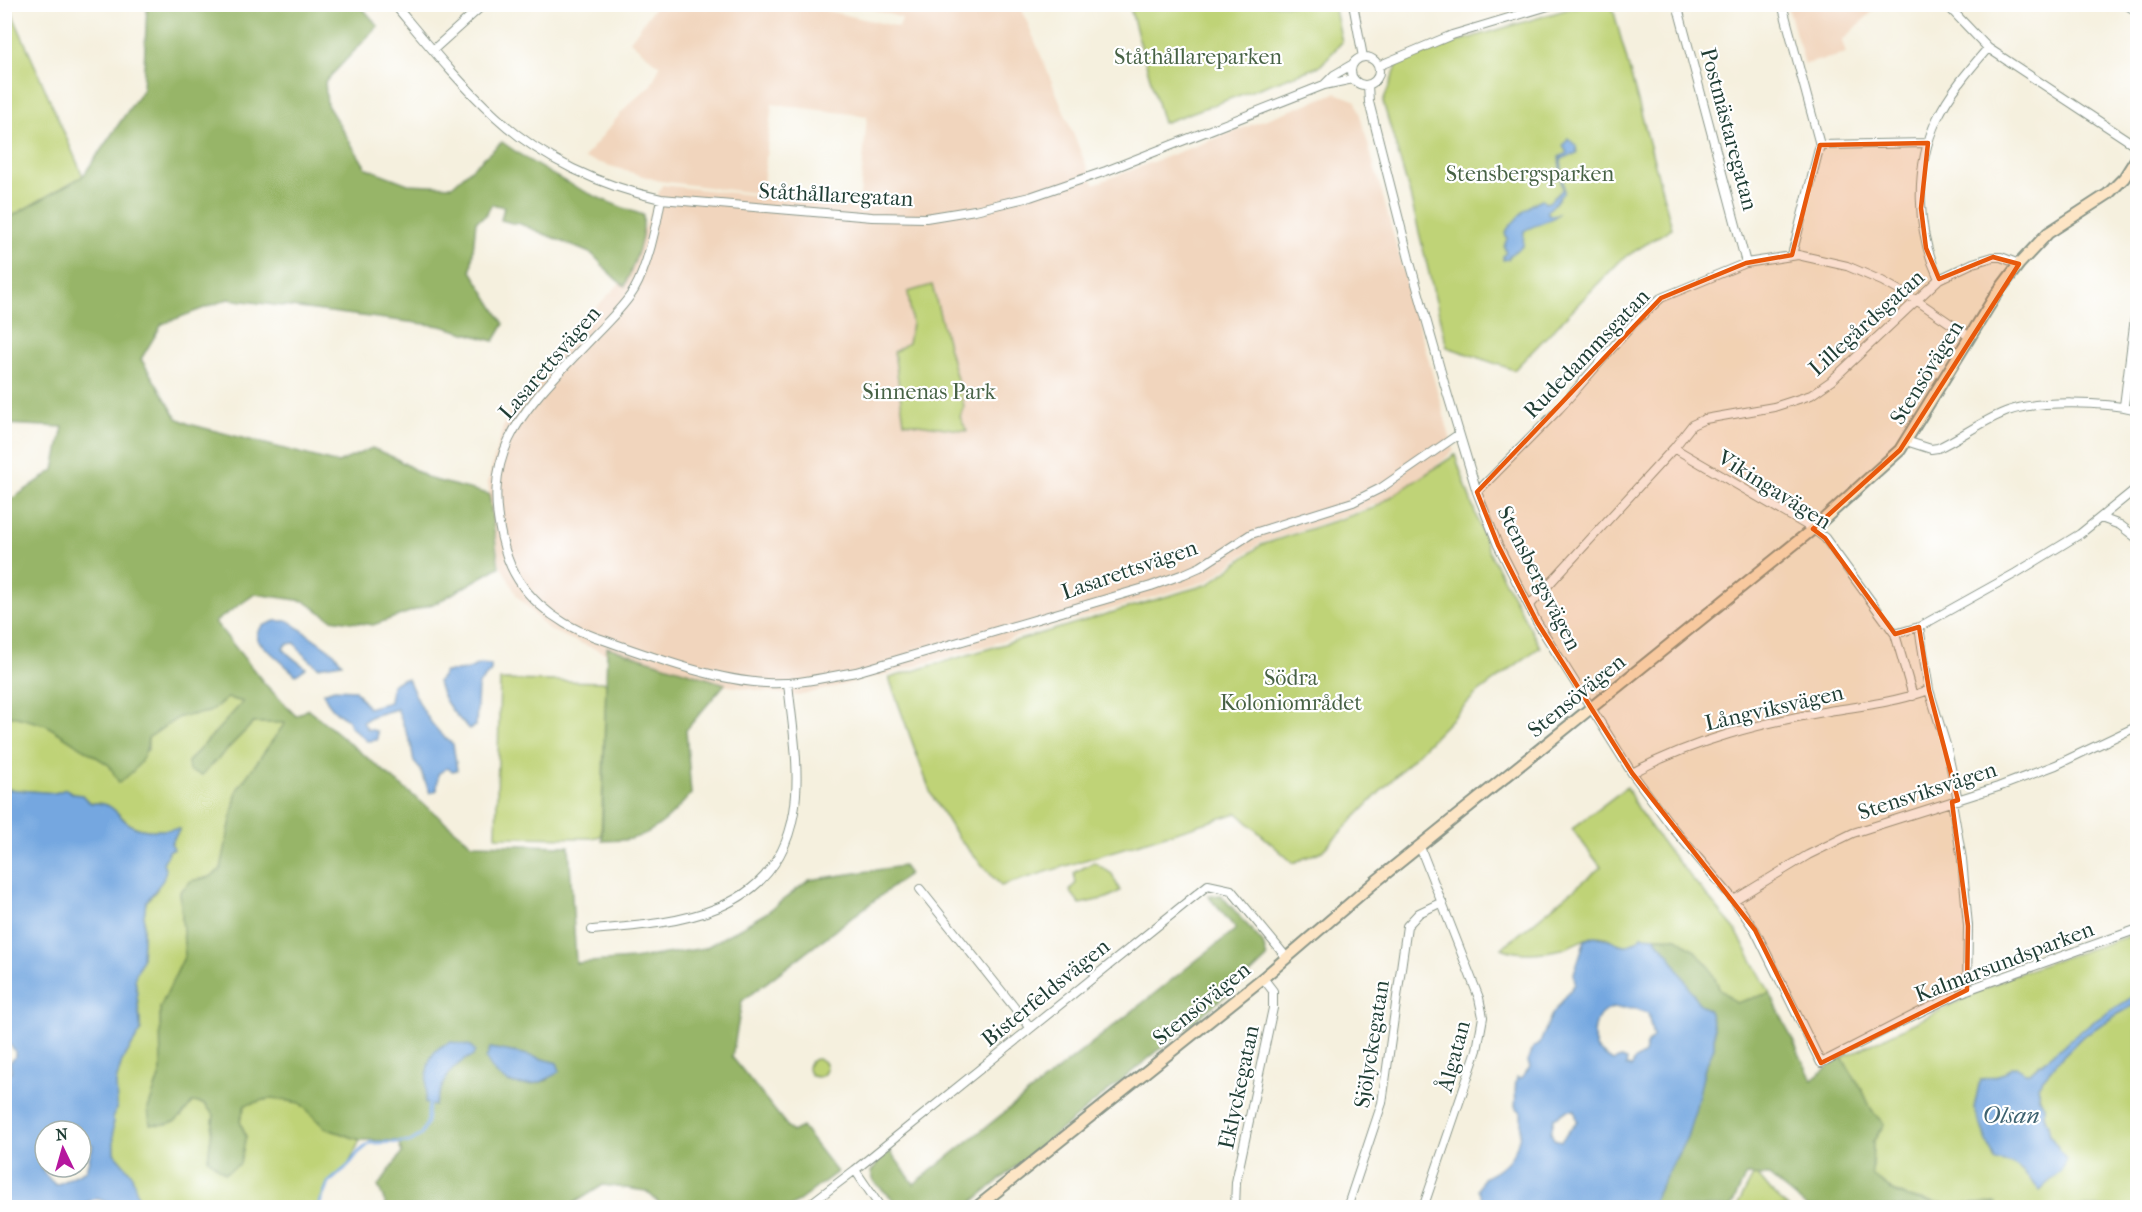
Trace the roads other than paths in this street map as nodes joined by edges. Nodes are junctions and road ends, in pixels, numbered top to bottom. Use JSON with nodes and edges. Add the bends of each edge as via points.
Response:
{"nodes":[{"id":1,"x":394,"y":4,"type":"edge"},
{"id":2,"x":484,"y":4,"type":"edge"},
{"id":3,"x":1353,"y":4,"type":"edge"},
{"id":4,"x":1555,"y":4,"type":"edge"},
{"id":5,"x":1677,"y":4,"type":"edge"},
{"id":6,"x":1782,"y":4,"type":"edge"},
{"id":7,"x":1946,"y":4,"type":"edge"},
{"id":8,"x":2125,"y":4,"type":"edge"},
{"id":9,"x":2138,"y":12,"type":"edge"},
{"id":10,"x":1988,"y":48,"type":"junction"},
{"id":11,"x":433,"y":50,"type":"junction"},
{"id":12,"x":1363,"y":57,"type":"junction"},
{"id":13,"x":1353,"y":64,"type":"junction"},
{"id":14,"x":1378,"y":66,"type":"junction"},
{"id":15,"x":1353,"y":79,"type":"junction"},
{"id":16,"x":1324,"y":84,"type":"junction"},
{"id":17,"x":1368,"y":85,"type":"junction"},
{"id":18,"x":1928,"y":143,"type":"junction"},
{"id":19,"x":1820,"y":145,"type":"junction"},
{"id":20,"x":2138,"y":147,"type":"edge"},
{"id":21,"x":2138,"y":156,"type":"edge"},
{"id":22,"x":661,"y":199,"type":"junction"},
{"id":23,"x":1792,"y":255,"type":"junction"},
{"id":24,"x":1746,"y":263,"type":"junction"},
{"id":25,"x":2019,"y":264,"type":"junction"},
{"id":26,"x":1939,"y":279,"type":"junction"},
{"id":27,"x":2138,"y":293,"type":"edge"},
{"id":28,"x":1916,"y":300,"type":"junction"},
{"id":29,"x":1970,"y":337,"type":"junction"},
{"id":30,"x":2124,"y":406,"type":"junction"},
{"id":31,"x":2138,"y":410,"type":"edge"},
{"id":32,"x":1459,"y":434,"type":"junction"},
{"id":33,"x":1906,"y":441,"type":"junction"},
{"id":34,"x":1674,"y":448,"type":"junction"},
{"id":35,"x":2136,"y":486,"type":"edge"},
{"id":36,"x":1477,"y":492,"type":"junction"},
{"id":37,"x":2138,"y":507,"type":"edge"},
{"id":38,"x":2101,"y":518,"type":"junction"},
{"id":39,"x":1813,"y":529,"type":"junction"},
{"id":40,"x":2138,"y":539,"type":"edge"},
{"id":41,"x":1529,"y":606,"type":"junction"},
{"id":42,"x":1919,"y":627,"type":"junction"},
{"id":43,"x":1895,"y":634,"type":"junction"},
{"id":44,"x":788,"y":683,"type":"junction"},
{"id":45,"x":1929,"y":690,"type":"junction"},
{"id":46,"x":1912,"y":696,"type":"junction"},
{"id":47,"x":1591,"y":708,"type":"junction"},
{"id":48,"x":2138,"y":726,"type":"edge"},
{"id":49,"x":1632,"y":773,"type":"junction"},
{"id":50,"x":1955,"y":801,"type":"junction"},
{"id":51,"x":1420,"y":847,"type":"junction"},
{"id":52,"x":920,"y":889,"type":"dead end"},
{"id":53,"x":1734,"y":900,"type":"junction"},
{"id":54,"x":1442,"y":902,"type":"junction"},
{"id":55,"x":2138,"y":929,"type":"edge"},
{"id":56,"x":592,"y":930,"type":"dead end"},
{"id":57,"x":1287,"y":958,"type":"junction"},
{"id":58,"x":1263,"y":978,"type":"junction"},
{"id":59,"x":1967,"y":990,"type":"junction"},
{"id":60,"x":1030,"y":1027,"type":"junction"},
{"id":61,"x":1821,"y":1063,"type":"joint"},
{"id":62,"x":855,"y":1170,"type":"junction"},
{"id":63,"x":806,"y":1208,"type":"edge"},
{"id":64,"x":881,"y":1208,"type":"edge"},
{"id":65,"x":976,"y":1208,"type":"edge"},
{"id":66,"x":1235,"y":1208,"type":"edge"},
{"id":67,"x":1347,"y":1208,"type":"edge"},
{"id":68,"x":1423,"y":1208,"type":"edge"}],
"edges":[{"from":1,"to":11,"type":"street","name":"Ståthållaregatan"},
{"from":2,"to":11,"type":"street"},
{"from":3,"to":12,"type":"street"},
{"from":4,"to":14,"type":"street","via":[[1452,35]]},
{"from":5,"to":24,"type":"street","name":"Postmästaregatan"},
{"from":6,"to":19,"type":"street"},
{"from":7,"to":10,"type":"street"},
{"from":8,"to":9,"type":"street"},
{"from":10,"to":18,"type":"street","via":[[1956,87]]},
{"from":10,"to":20,"type":"street"},
{"from":11,"to":22,"type":"street","name":"Ståthållaregatan","via":[[496,117],[532,145],[593,178]]},
{"from":12,"to":13,"type":"street","name":"Ståthållaregatan"},
{"from":12,"to":14,"type":"street"},
{"from":13,"to":15,"type":"street"},
{"from":13,"to":16,"type":"street","name":"Ståthållaregatan"},
{"from":14,"to":17,"type":"street","via":[[1377,78]]},
{"from":15,"to":16,"type":"street","name":"Ståthållaregatan"},
{"from":15,"to":17,"type":"street"},
{"from":16,"to":22,"type":"street","name":"Ståthållaregatan","via":[[1106,171],[1030,197],[975,210],[926,218],[872,217]]},
{"from":17,"to":32,"type":"street","name":"Stensbergsvägen","via":[[1409,259]]},
{"from":18,"to":19,"type":"street"},
{"from":18,"to":26,"type":"street","via":[[1921,208],[1926,248]]},
{"from":19,"to":23,"type":"street"},
{"from":21,"to":25,"type":"street","name":"Stensövägen","via":[[2116,186],[2048,233]]},
{"from":22,"to":44,"type":"street","name":"Lasarettsvägen","via":[[634,289],[518,421],[508,439],[496,489],[500,534],[519,581],[537,603],[578,632],[681,666],[745,681]]},
{"from":23,"to":24,"type":"street","name":"Rudedammsgatan"},
{"from":23,"to":28,"type":"street","name":"Rudedammsgatan","via":[[1847,266]]},
{"from":24,"to":36,"type":"street","name":"Rudedammsgatan","via":[[1661,298]]},
{"from":25,"to":26,"type":"street","name":"Lillegårdsgatan","via":[[1993,257]]},
{"from":25,"to":29,"type":"street","name":"Stensövägen"},
{"from":26,"to":28,"type":"street","name":"Lillegårdsgatan"},
{"from":27,"to":30,"type":"street"},
{"from":28,"to":29,"type":"street","name":"Rudedammsgatan"},
{"from":28,"to":34,"type":"street","name":"Lillegårdsgatan","via":[[1831,381],[1811,395],[1774,407],[1705,419],[1692,425]]},
{"from":29,"to":33,"type":"street","name":"Stensövägen"},
{"from":30,"to":31,"type":"street"},
{"from":30,"to":33,"type":"street","via":[[2032,406],[2007,412],[1938,448]]},
{"from":32,"to":36,"type":"street","name":"Stensbergsvägen"},
{"from":32,"to":44,"type":"street","name":"Lasarettsvägen","via":[[1381,488],[1353,502],[1251,534],[1184,574],[856,672]]},
{"from":33,"to":39,"type":"street","name":"Stensövägen"},
{"from":34,"to":39,"type":"street","name":"Vikingavägen"},
{"from":34,"to":41,"type":"street","name":"Lillegårdsgatan"},
{"from":35,"to":37,"type":"street"},
{"from":35,"to":38,"type":"street"},
{"from":36,"to":41,"type":"street","name":"Stensbergsvägen"},
{"from":38,"to":40,"type":"street","via":[[2120,525]]},
{"from":38,"to":42,"type":"street","via":[[2016,573]]},
{"from":39,"to":43,"type":"street","name":"Vikingavägen","via":[[1825,538]]},
{"from":39,"to":47,"type":"street","name":"Stensövägen"},
{"from":41,"to":47,"type":"street","name":"Stensbergsvägen"},
{"from":42,"to":43,"type":"street"},
{"from":42,"to":45,"type":"street"},
{"from":43,"to":46,"type":"street","name":"Vikingavägen"},
{"from":44,"to":56,"type":"street","via":[[796,765],[794,812],[783,851],[765,875],[739,898],[700,915],[648,926]]},
{"from":45,"to":46,"type":"street","name":"Långviksvägen"},
{"from":45,"to":50,"type":"street","via":[[1946,745]]},
{"from":46,"to":49,"type":"street","name":"Långviksvägen","via":[[1709,739]]},
{"from":47,"to":49,"type":"street","name":"Stensbergsvägen"},
{"from":47,"to":51,"type":"street","name":"Stensövägen"},
{"from":48,"to":50,"type":"street","name":"Stensviksvägen","via":[[2056,765]]},
{"from":49,"to":53,"type":"street","name":"Stensbergsvägen"},
{"from":50,"to":53,"type":"street","name":"Stensviksvägen","via":[[1853,833]]},
{"from":50,"to":59,"type":"street","via":[[1968,926]]},
{"from":51,"to":54,"type":"street","name":"Ålgatan"},
{"from":51,"to":57,"type":"street","name":"Stensövägen"},
{"from":52,"to":60,"type":"street"},
{"from":53,"to":61,"type":"street","name":"Stensbergsvägen","via":[[1755,930]]},
{"from":54,"to":67,"type":"street","name":"Sjölyckegatan","via":[[1419,913],[1407,926],[1382,1103]]},
{"from":54,"to":68,"type":"street","name":"Ålgatan","via":[[1483,1017],[1478,1050]]},
{"from":55,"to":59,"type":"street","name":"Kalmarsundsparken"},
{"from":57,"to":58,"type":"street","name":"Stensövägen"},
{"from":57,"to":60,"type":"street","name":"Bisterfeldsvägen","via":[[1231,890],[1208,885]]},
{"from":58,"to":65,"type":"street","name":"Stensövägen"},
{"from":58,"to":66,"type":"street","name":"Eklyckegatan","via":[[1273,991],[1274,1008],[1236,1182]]},
{"from":59,"to":61,"type":"street","name":"Kalmarsundsparken"},
{"from":60,"to":62,"type":"street","name":"Bisterfeldsvägen"},
{"from":62,"to":63,"type":"street","name":"Bisterfeldsvägen"},
{"from":62,"to":64,"type":"street"}]}
